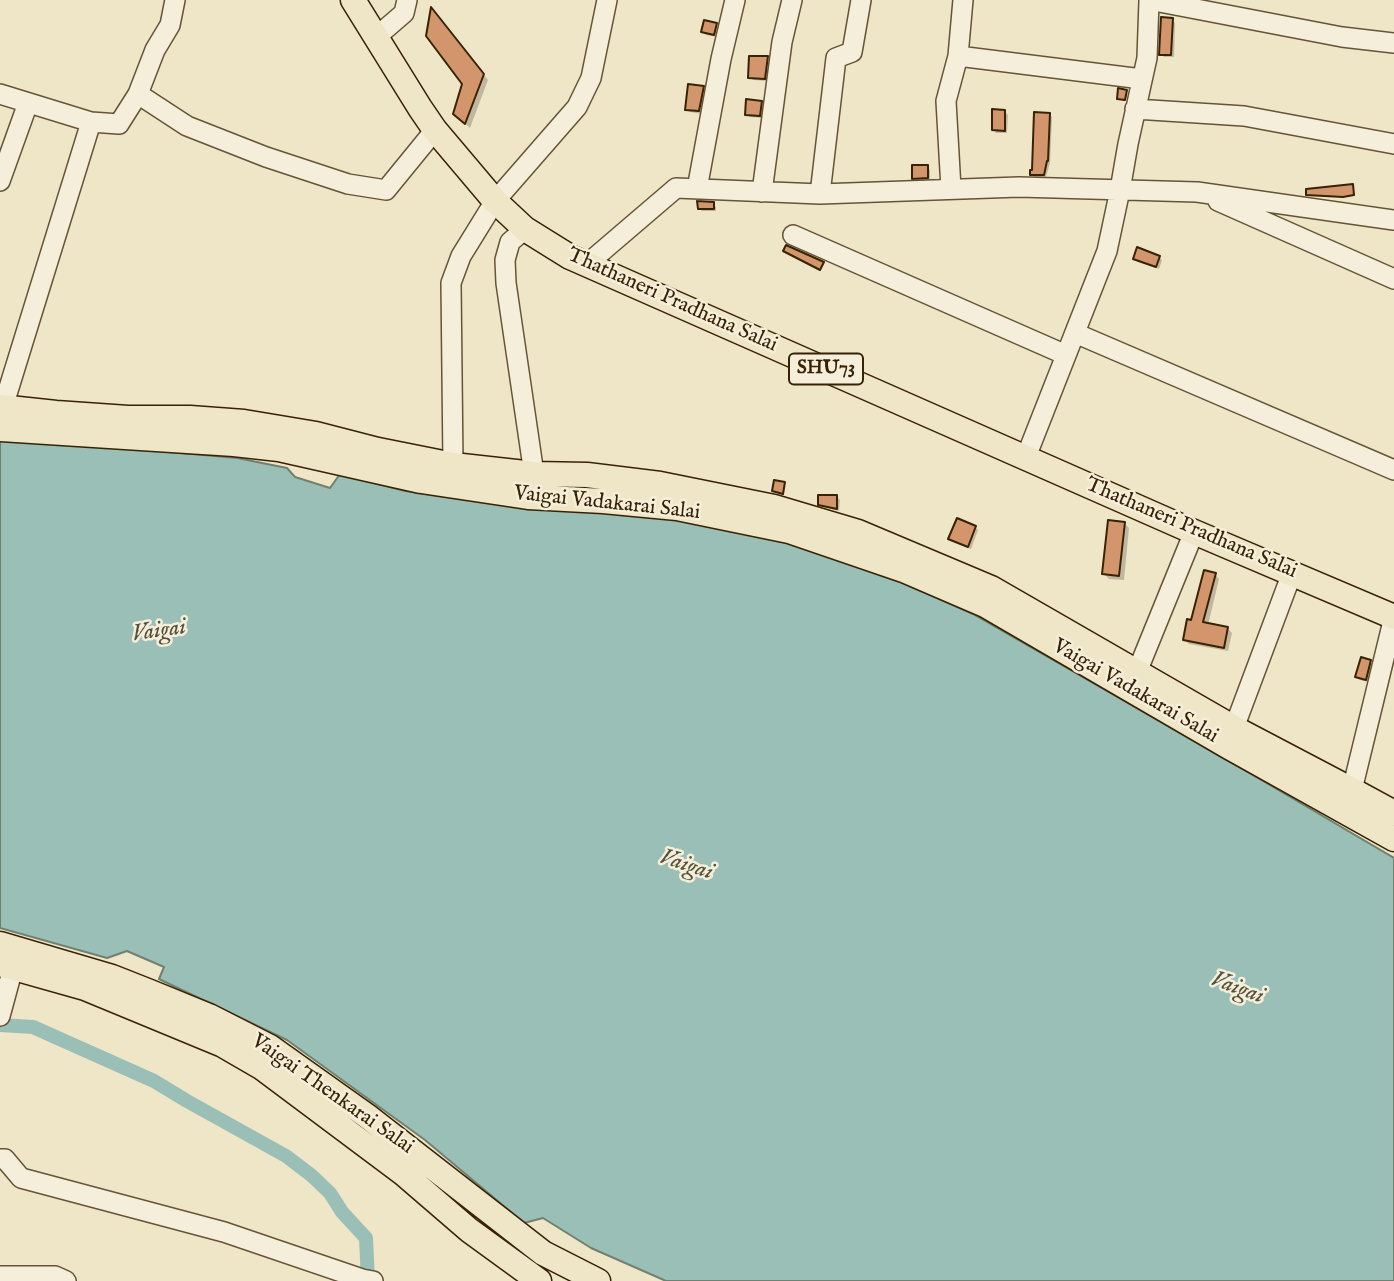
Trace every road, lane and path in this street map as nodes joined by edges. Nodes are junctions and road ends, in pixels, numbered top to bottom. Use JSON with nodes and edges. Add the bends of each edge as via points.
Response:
{"nodes":[{"id":1,"x":175,"y":0,"type":"edge"},
{"id":2,"x":353,"y":0,"type":"edge"},
{"id":3,"x":407,"y":0,"type":"edge"},
{"id":4,"x":607,"y":0,"type":"edge"},
{"id":5,"x":735,"y":0,"type":"edge"},
{"id":6,"x":792,"y":0,"type":"edge"},
{"id":7,"x":861,"y":0,"type":"edge"},
{"id":8,"x":963,"y":0,"type":"edge"},
{"id":9,"x":1149,"y":1,"type":"edge"},
{"id":10,"x":375,"y":38,"type":"junction"},
{"id":11,"x":1394,"y":43,"type":"edge"},
{"id":12,"x":958,"y":56,"type":"junction"},
{"id":13,"x":1142,"y":79,"type":"junction"},
{"id":14,"x":0,"y":94,"type":"edge"},
{"id":15,"x":138,"y":94,"type":"junction"},
{"id":16,"x":27,"y":103,"type":"junction"},
{"id":17,"x":1135,"y":109,"type":"junction"},
{"id":18,"x":91,"y":122,"type":"junction"},
{"id":19,"x":436,"y":130,"type":"junction"},
{"id":20,"x":1394,"y":144,"type":"edge"},
{"id":21,"x":0,"y":181,"type":"edge"},
{"id":22,"x":697,"y":189,"type":"junction"},
{"id":23,"x":951,"y":190,"type":"junction"},
{"id":24,"x":1120,"y":190,"type":"junction"},
{"id":25,"x":762,"y":191,"type":"junction"},
{"id":26,"x":1198,"y":192,"type":"junction"},
{"id":27,"x":820,"y":194,"type":"junction"},
{"id":28,"x":495,"y":201,"type":"junction"},
{"id":29,"x":1394,"y":220,"type":"edge"},
{"id":30,"x":526,"y":229,"type":"junction"},
{"id":31,"x":793,"y":235,"type":"dead end"},
{"id":32,"x":586,"y":265,"type":"junction"},
{"id":33,"x":1394,"y":279,"type":"edge"},
{"id":34,"x":1075,"y":333,"type":"junction"},
{"id":35,"x":1066,"y":355,"type":"junction"},
{"id":36,"x":1,"y":414,"type":"edge"},
{"id":37,"x":1026,"y":457,"type":"junction"},
{"id":38,"x":453,"y":465,"type":"junction"},
{"id":39,"x":1394,"y":471,"type":"edge"},
{"id":40,"x":534,"y":474,"type":"junction"},
{"id":41,"x":1194,"y":531,"type":"junction"},
{"id":42,"x":1292,"y":573,"type":"junction"},
{"id":43,"x":1394,"y":617,"type":"edge"},
{"id":44,"x":1137,"y":672,"type":"junction"},
{"id":45,"x":1234,"y":728,"type":"junction"},
{"id":46,"x":1352,"y":790,"type":"junction"},
{"id":47,"x":1394,"y":813,"type":"edge"},
{"id":48,"x":1394,"y":839,"type":"edge"},
{"id":49,"x":0,"y":944,"type":"edge"},
{"id":50,"x":6,"y":966,"type":"edge"},
{"id":51,"x":0,"y":1016,"type":"edge"},
{"id":52,"x":1,"y":1159,"type":"edge"},
{"id":53,"x":330,"y":1275,"type":"edge"},
{"id":54,"x":0,"y":1276,"type":"edge"},
{"id":55,"x":367,"y":1280,"type":"edge"},
{"id":56,"x":66,"y":1281,"type":"edge"},
{"id":57,"x":539,"y":1281,"type":"edge"},
{"id":58,"x":598,"y":1281,"type":"edge"}],
"edges":[{"from":1,"to":15,"type":"street","via":[[170,25]]},
{"from":2,"to":10,"type":"main road","name":"Thathaneri Pradhana Salai","number":"SHU73"},
{"from":3,"to":10,"type":"street","via":[[404,13]]},
{"from":4,"to":28,"type":"street","via":[[591,78],[577,107]]},
{"from":5,"to":22,"type":"street"},
{"from":6,"to":25,"type":"street"},
{"from":7,"to":27,"type":"street","via":[[852,52],[836,58]]},
{"from":8,"to":12,"type":"street"},
{"from":9,"to":11,"type":"street"},
{"from":9,"to":13,"type":"street"},
{"from":10,"to":19,"type":"main road","name":"Thathaneri Pradhana Salai","number":"SHU73"},
{"from":12,"to":13,"type":"street"},
{"from":12,"to":23,"type":"street","via":[[946,101]]},
{"from":13,"to":17,"type":"street"},
{"from":14,"to":16,"type":"street"},
{"from":15,"to":18,"type":"street","via":[[119,124]]},
{"from":15,"to":19,"type":"street","via":[[187,126],[266,157],[348,184],[386,190]]},
{"from":16,"to":18,"type":"street"},
{"from":16,"to":21,"type":"street"},
{"from":17,"to":20,"type":"street","via":[[1244,116]]},
{"from":17,"to":24,"type":"street"},
{"from":18,"to":36,"type":"street"},
{"from":19,"to":28,"type":"main road","name":"Thathaneri Pradhana Salai","number":"SHU73"},
{"from":22,"to":25,"type":"street"},
{"from":22,"to":32,"type":"street","via":[[676,188]]},
{"from":23,"to":24,"type":"street"},
{"from":23,"to":27,"type":"street"},
{"from":24,"to":26,"type":"street"},
{"from":24,"to":34,"type":"street","via":[[1107,251]]},
{"from":25,"to":27,"type":"street"},
{"from":26,"to":29,"type":"street"},
{"from":26,"to":33,"type":"street"},
{"from":28,"to":30,"type":"main road","name":"Thathaneri Pradhana Salai","number":"SHU73"},
{"from":28,"to":38,"type":"street","via":[[461,256],[451,283]]},
{"from":30,"to":32,"type":"main road","name":"Thathaneri Pradhana Salai","number":"SHU73"},
{"from":30,"to":40,"type":"street","via":[[510,242],[505,260]]},
{"from":31,"to":35,"type":"street"},
{"from":32,"to":37,"type":"main road","name":"Thathaneri Pradhana Salai","number":"SHU73"},
{"from":34,"to":35,"type":"street"},
{"from":34,"to":39,"type":"street"},
{"from":35,"to":37,"type":"street"},
{"from":36,"to":38,"type":"main road","name":"Vaigai Vadakarai Salai","via":[[244,422]]},
{"from":36,"to":48,"type":"main road","name":"Vaigai Vadakarai Salai","via":[[279,449],[421,481],[528,497],[677,508],[789,531],[906,571],[985,606]]},
{"from":37,"to":41,"type":"main road","name":"Thathaneri Pradhana Salai","number":"SHU73"},
{"from":38,"to":40,"type":"main road","name":"Vaigai Vadakarai Salai"},
{"from":40,"to":44,"type":"main road","name":"Vaigai Vadakarai Salai","via":[[660,484],[774,508],[858,532],[991,588]]},
{"from":41,"to":42,"type":"main road","name":"Thathaneri Pradhana Salai","number":"SHU73"},
{"from":41,"to":44,"type":"street"},
{"from":42,"to":43,"type":"main road","name":"Thathaneri Pradhana Salai","number":"SHU73"},
{"from":42,"to":45,"type":"street"},
{"from":43,"to":46,"type":"street"},
{"from":44,"to":45,"type":"main road","name":"Vaigai Vadakarai Salai"},
{"from":45,"to":46,"type":"main road","name":"Vaigai Vadakarai Salai"},
{"from":46,"to":47,"type":"main road","name":"Vaigai Vadakarai Salai"},
{"from":49,"to":58,"type":"main road","name":"Vaigai Thenkarai Salai","via":[[112,977],[209,1016],[270,1047],[367,1116],[543,1254]]},
{"from":50,"to":51,"type":"street"},
{"from":50,"to":57,"type":"main road","name":"Vaigai Thenkarai Salai","via":[[144,1012],[223,1045],[261,1067]]},
{"from":52,"to":53,"type":"street","via":[[22,1178],[224,1232]]},
{"from":53,"to":55,"type":"street"},
{"from":54,"to":56,"type":"street","via":[[55,1276]]}]}
